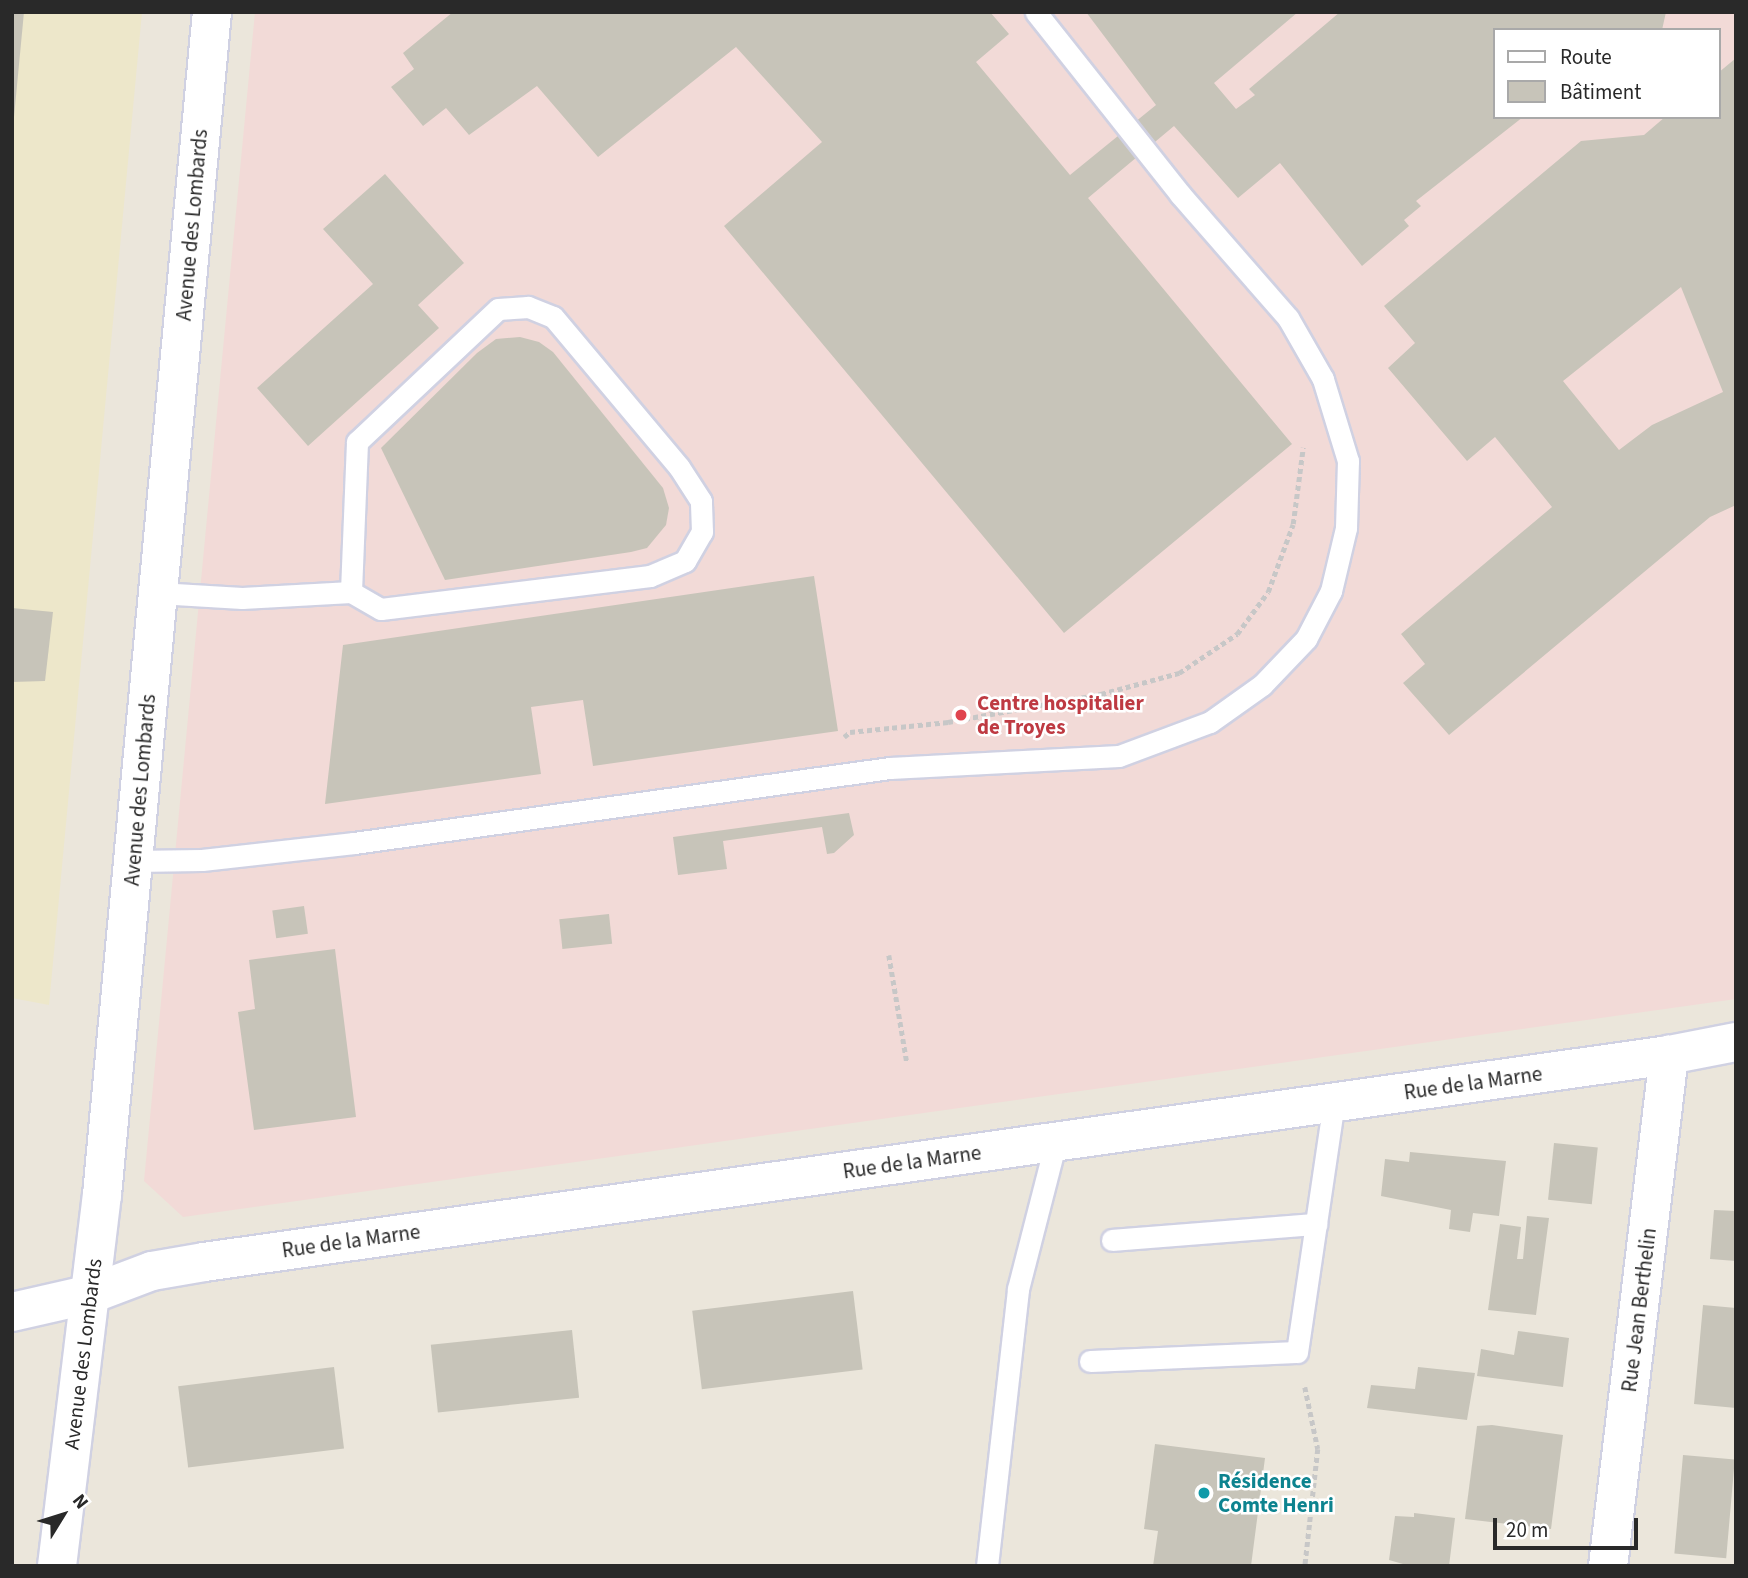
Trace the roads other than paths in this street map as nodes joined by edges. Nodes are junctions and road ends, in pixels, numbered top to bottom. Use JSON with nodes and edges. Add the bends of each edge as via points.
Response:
{"nodes":[{"id":1,"x":212,"y":12,"type":"edge"},
{"id":2,"x":1036,"y":12,"type":"edge"},
{"id":3,"x":351,"y":592,"type":"junction"},
{"id":4,"x":158,"y":593,"type":"junction"},
{"id":5,"x":133,"y":862,"type":"junction"},
{"id":6,"x":1736,"y":1042,"type":"edge"},
{"id":7,"x":1669,"y":1055,"type":"junction"},
{"id":8,"x":1334,"y":1102,"type":"junction"},
{"id":9,"x":1056,"y":1141,"type":"junction"},
{"id":10,"x":1316,"y":1224,"type":"junction"},
{"id":11,"x":1112,"y":1240,"type":"dead end"},
{"id":12,"x":91,"y":1294,"type":"junction"},
{"id":13,"x":12,"y":1312,"type":"edge"},
{"id":14,"x":1090,"y":1361,"type":"dead end"},
{"id":15,"x":57,"y":1566,"type":"edge"},
{"id":16,"x":987,"y":1566,"type":"edge"},
{"id":17,"x":1608,"y":1566,"type":"edge"}],
"edges":[{"from":1,"to":4,"type":"street","name":"Avenue des Lombards"},
{"from":2,"to":5,"type":"lane","via":[[1180,194],[1288,318],[1323,379],[1348,461],[1346,528],[1331,591],[1306,639],[1262,685],[1210,722],[1119,756],[890,768],[354,843],[201,860]]},
{"from":3,"to":3,"type":"lane","via":[[380,609],[650,576],[685,561],[702,532],[701,500],[679,467],[553,317],[527,307],[498,309],[357,442]]},
{"from":3,"to":4,"type":"lane","via":[[242,598]]},
{"from":4,"to":5,"type":"street","name":"Avenue des Lombards"},
{"from":5,"to":12,"type":"street","name":"Avenue des Lombards"},
{"from":6,"to":7,"type":"street","name":"Rue de la Marne"},
{"from":7,"to":8,"type":"street","name":"Rue de la Marne"},
{"from":7,"to":17,"type":"street","name":"Rue Jean Berthelin"},
{"from":8,"to":9,"type":"street","name":"Rue de la Marne"},
{"from":8,"to":10,"type":"lane"},
{"from":9,"to":12,"type":"street","name":"Rue de la Marne","via":[[204,1262],[152,1271]]},
{"from":9,"to":16,"type":"lane","via":[[1018,1289]]},
{"from":10,"to":11,"type":"lane"},
{"from":10,"to":14,"type":"lane","via":[[1297,1352]]},
{"from":12,"to":13,"type":"street","name":"Rue de la Marne"},
{"from":12,"to":15,"type":"street","name":"Avenue des Lombards"}]}
